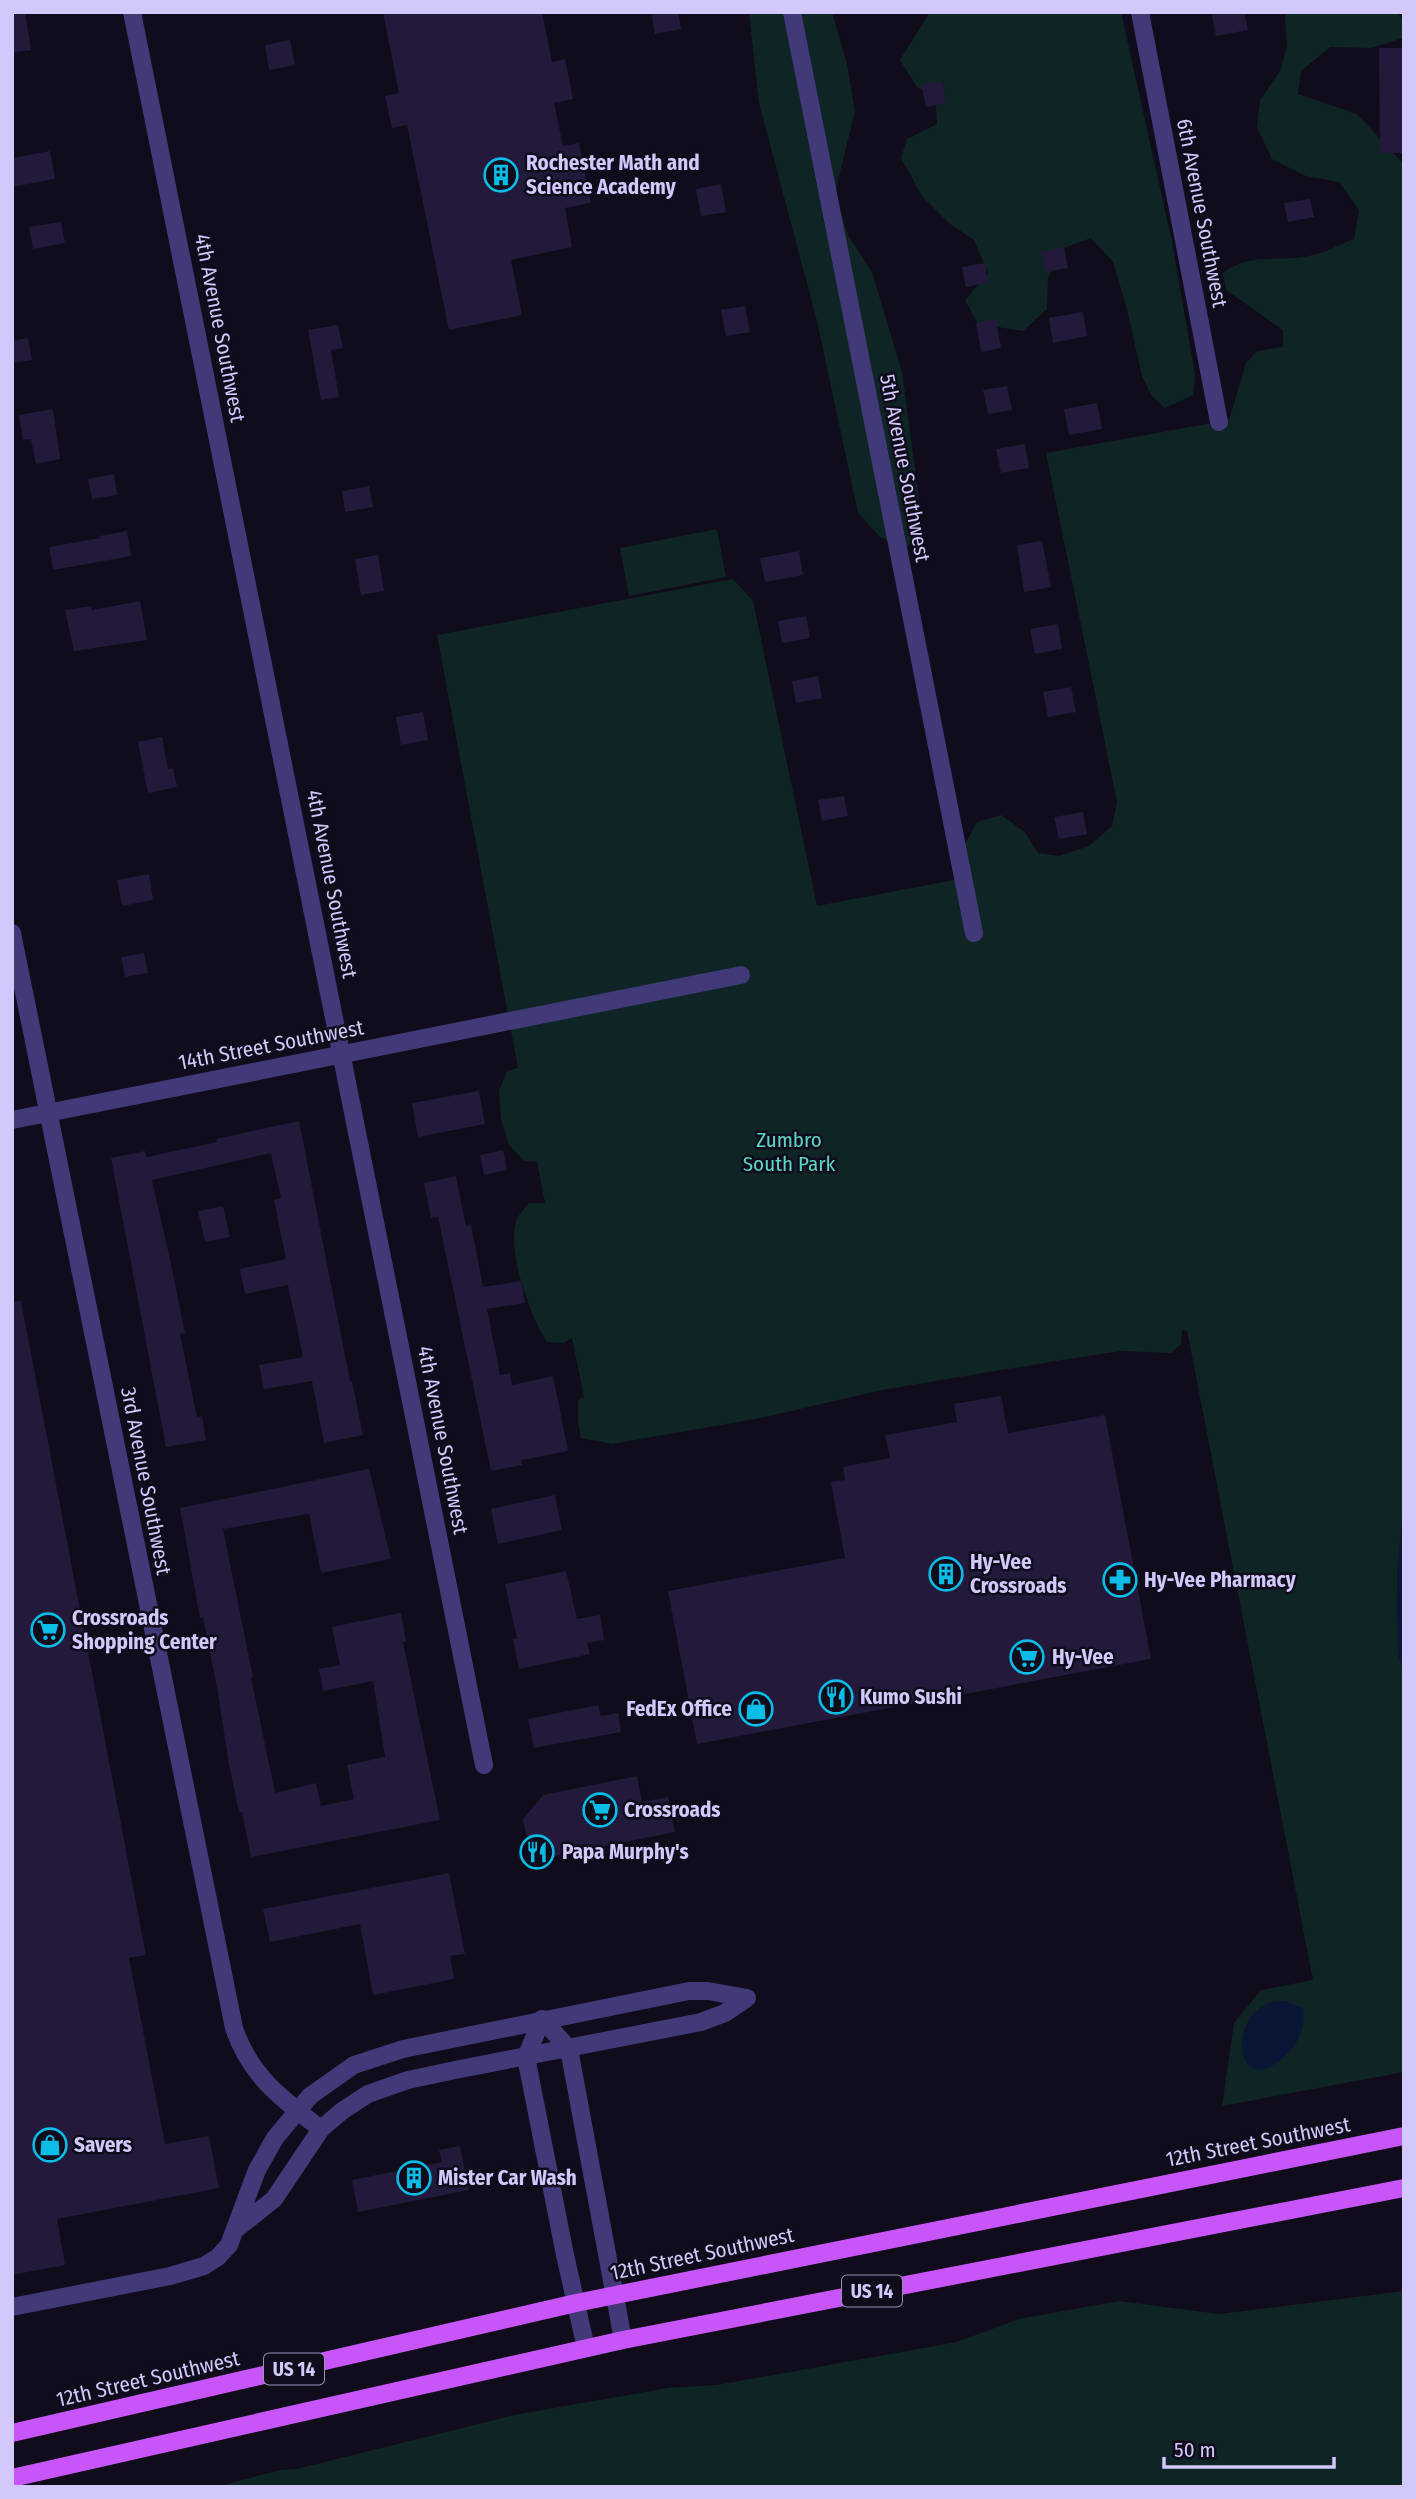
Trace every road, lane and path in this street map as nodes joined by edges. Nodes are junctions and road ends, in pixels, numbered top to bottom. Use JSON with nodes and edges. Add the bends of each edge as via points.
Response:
{"nodes":[{"id":1,"x":132,"y":12,"type":"edge"},
{"id":2,"x":792,"y":12,"type":"edge"},
{"id":3,"x":1140,"y":12,"type":"edge"},
{"id":4,"x":1219,"y":422,"type":"dead end"},
{"id":5,"x":12,"y":933,"type":"edge"},
{"id":6,"x":974,"y":933,"type":"dead end"},
{"id":7,"x":741,"y":975,"type":"dead end"},
{"id":8,"x":343,"y":1054,"type":"junction"},
{"id":9,"x":48,"y":1112,"type":"junction"},
{"id":10,"x":12,"y":1120,"type":"edge"},
{"id":11,"x":484,"y":1765,"type":"dead end"},
{"id":12,"x":542,"y":2019,"type":"junction"},
{"id":13,"x":569,"y":2049,"type":"junction"},
{"id":14,"x":526,"y":2057,"type":"junction"},
{"id":15,"x":297,"y":2110,"type":"junction"},
{"id":16,"x":321,"y":2129,"type":"junction"},
{"id":17,"x":1399,"y":2137,"type":"edge"},
{"id":18,"x":1404,"y":2188,"type":"edge"},
{"id":19,"x":235,"y":2230,"type":"junction"},
{"id":20,"x":614,"y":2295,"type":"junction"},
{"id":21,"x":576,"y":2303,"type":"junction"},
{"id":22,"x":12,"y":2307,"type":"edge"},
{"id":23,"x":624,"y":2340,"type":"junction"},
{"id":24,"x":586,"y":2348,"type":"junction"},
{"id":25,"x":12,"y":2433,"type":"edge"},
{"id":26,"x":12,"y":2477,"type":"edge"}],
"edges":[{"from":1,"to":8,"type":"street","name":"4th Avenue Southwest"},
{"from":2,"to":6,"type":"street","name":"5th Avenue Southwest"},
{"from":3,"to":4,"type":"street","name":"6th Avenue Southwest"},
{"from":5,"to":9,"type":"street","name":"3rd Avenue Southwest"},
{"from":7,"to":8,"type":"street","name":"14th Street Southwest"},
{"from":8,"to":9,"type":"street","name":"14th Street Southwest"},
{"from":8,"to":11,"type":"street","name":"4th Avenue Southwest"},
{"from":9,"to":10,"type":"street","name":"14th Street Southwest"},
{"from":9,"to":15,"type":"street","name":"3rd Avenue Southwest","via":[[234,2028],[252,2067]]},
{"from":12,"to":13,"type":"street"},
{"from":12,"to":13,"type":"street","via":[[689,1991],[747,1998],[701,2022]]},
{"from":12,"to":14,"type":"street"},
{"from":12,"to":15,"type":"street","via":[[371,2058],[334,2077]]},
{"from":13,"to":14,"type":"street"},
{"from":13,"to":20,"type":"street"},
{"from":14,"to":16,"type":"street","via":[[377,2090]]},
{"from":14,"to":21,"type":"street"},
{"from":15,"to":16,"type":"street","name":"3rd Avenue Southwest"},
{"from":15,"to":19,"type":"street","via":[[261,2163]]},
{"from":16,"to":19,"type":"street","via":[[274,2199]]},
{"from":17,"to":20,"type":"main road","name":"12th Street Southwest","number":"US 14"},
{"from":18,"to":23,"type":"main road","number":"US 14"},
{"from":19,"to":22,"type":"street","via":[[229,2245],[204,2266]]},
{"from":20,"to":21,"type":"main road","name":"12th Street Southwest","number":"US 14"},
{"from":20,"to":23,"type":"street"},
{"from":21,"to":24,"type":"street"},
{"from":21,"to":25,"type":"main road","name":"12th Street Southwest","number":"US 14"},
{"from":23,"to":24,"type":"main road","number":"US 14"},
{"from":24,"to":26,"type":"main road","number":"US 14"}]}
